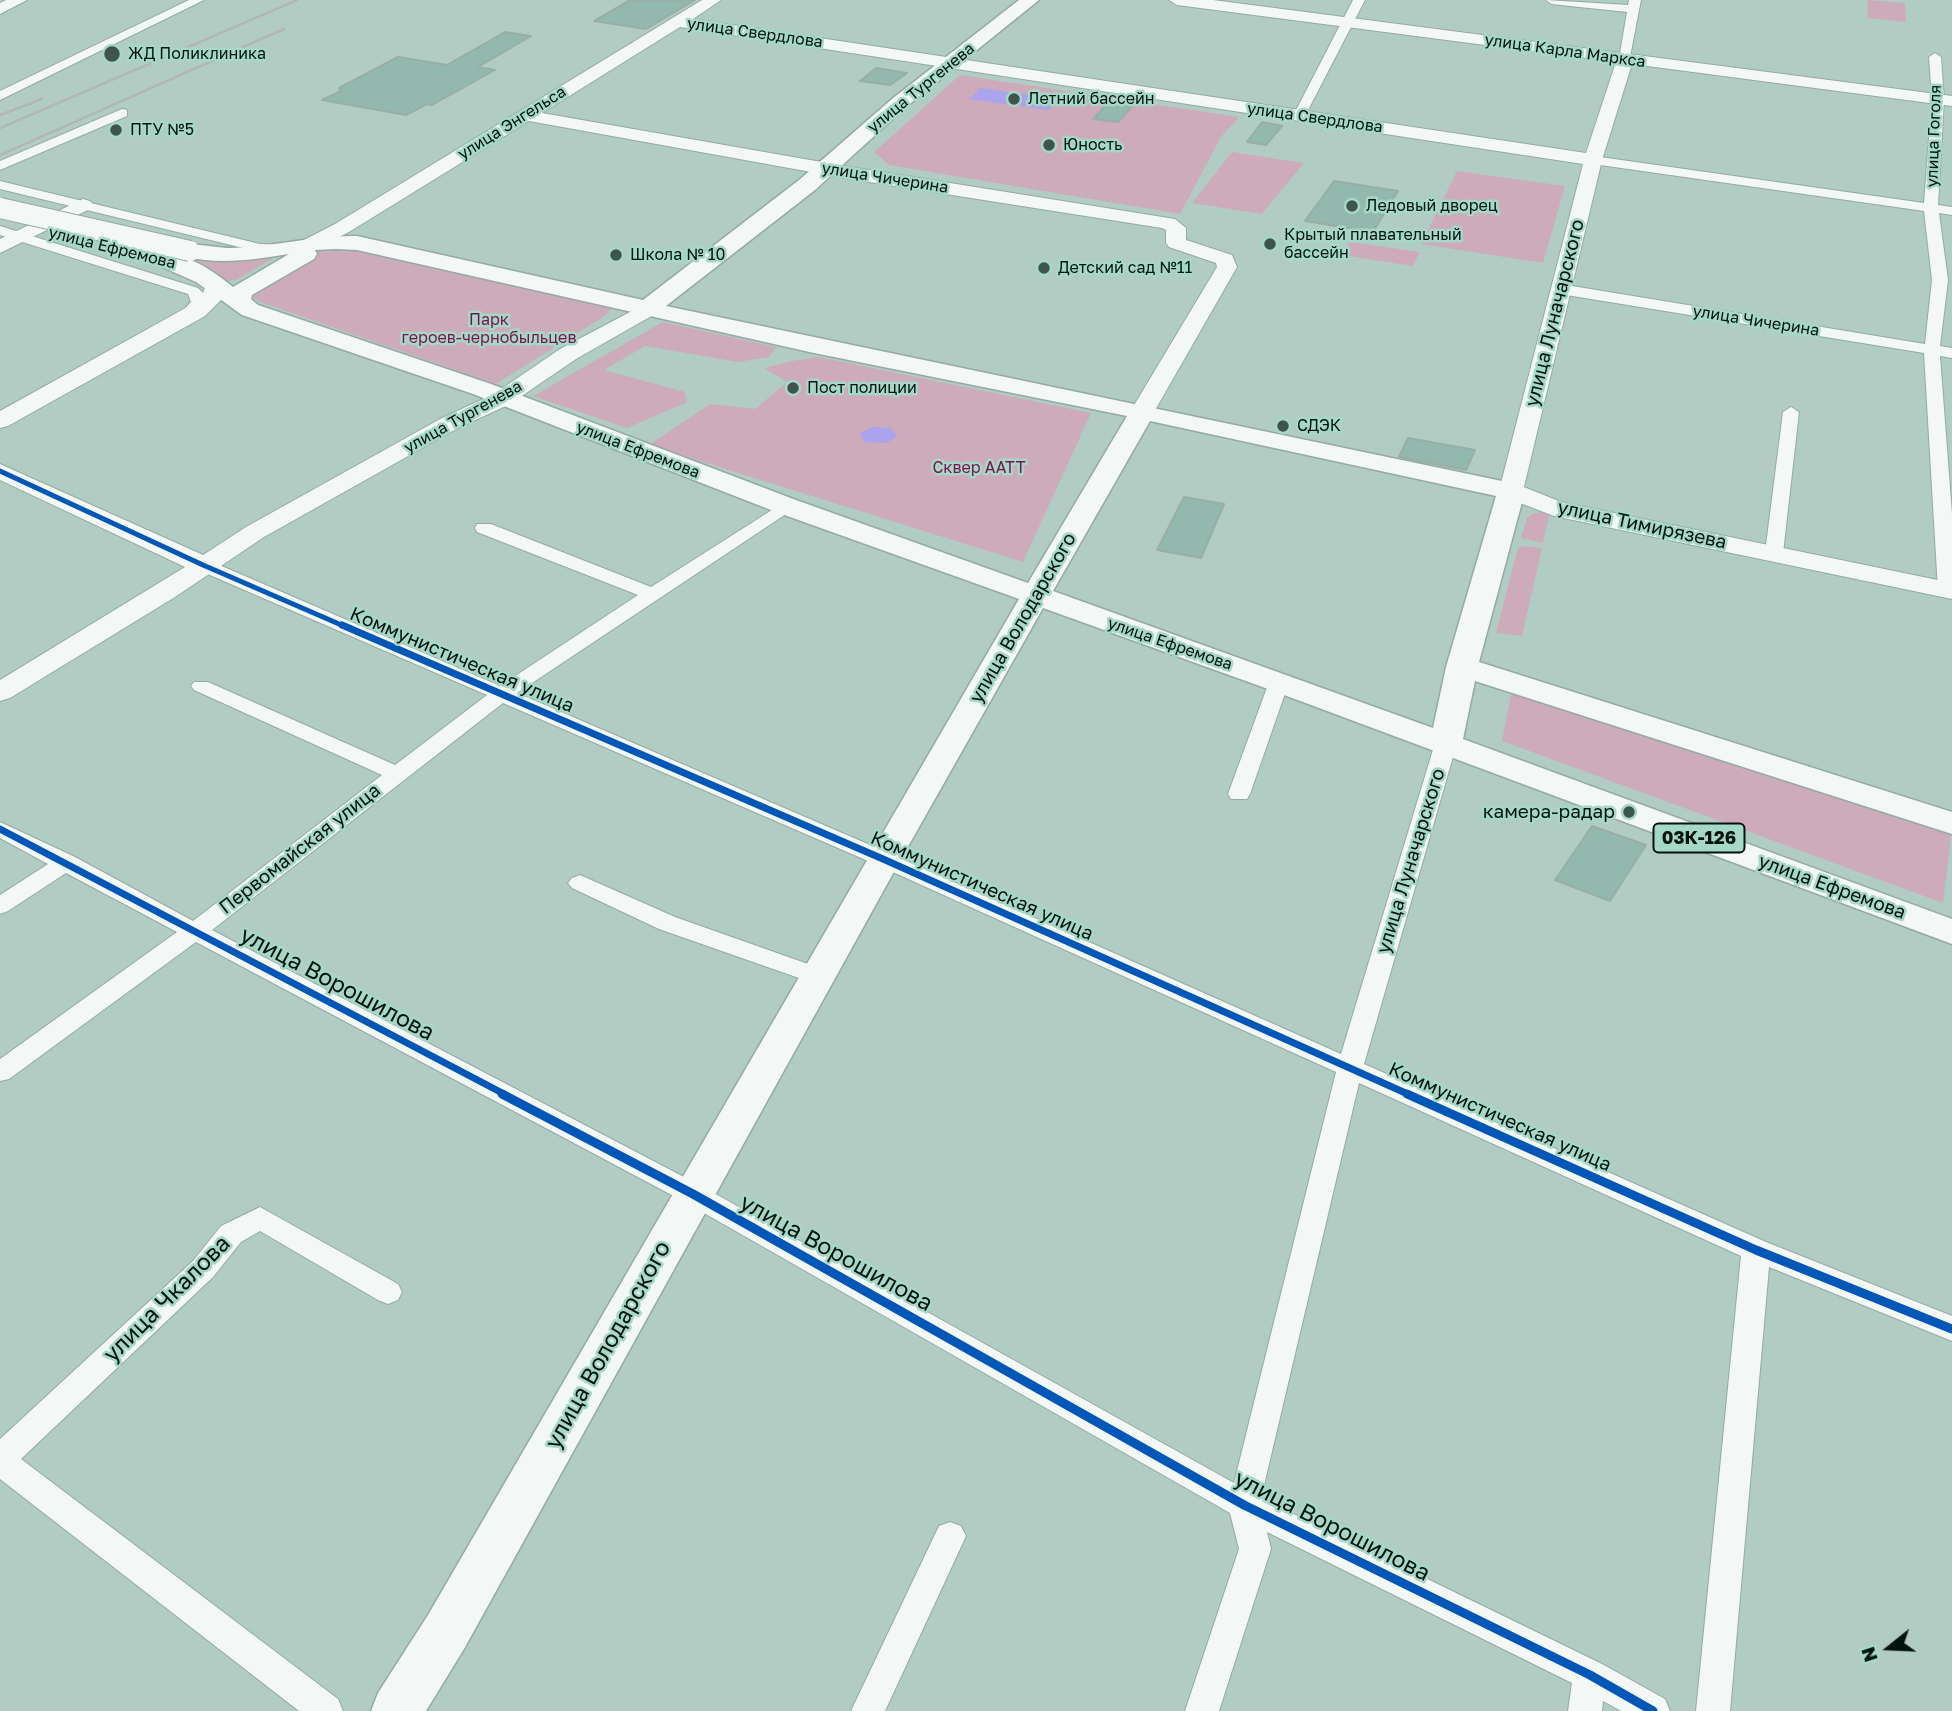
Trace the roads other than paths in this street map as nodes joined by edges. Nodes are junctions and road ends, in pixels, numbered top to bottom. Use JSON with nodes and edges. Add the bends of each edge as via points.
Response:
{"nodes":[{"id":1,"x":19,"y":0,"type":"edge"},
{"id":2,"x":198,"y":0,"type":"edge"},
{"id":3,"x":713,"y":0,"type":"edge"},
{"id":4,"x":1030,"y":0,"type":"edge"},
{"id":5,"x":1177,"y":0,"type":"edge"},
{"id":6,"x":1359,"y":0,"type":"edge"},
{"id":7,"x":1550,"y":1,"type":"edge"},
{"id":8,"x":1635,"y":5,"type":"edge"},
{"id":9,"x":0,"y":9,"type":"edge"},
{"id":10,"x":679,"y":22,"type":"junction"},
{"id":11,"x":1348,"y":22,"type":"junction"},
{"id":12,"x":1935,"y":57,"type":"dead end"},
{"id":13,"x":1625,"y":59,"type":"junction"},
{"id":14,"x":952,"y":62,"type":"junction"},
{"id":15,"x":0,"y":96,"type":"edge"},
{"id":16,"x":1945,"y":100,"type":"edge"},
{"id":17,"x":122,"y":113,"type":"dead end"},
{"id":18,"x":526,"y":115,"type":"junction"},
{"id":19,"x":1299,"y":116,"type":"junction"},
{"id":20,"x":1594,"y":160,"type":"junction"},
{"id":21,"x":0,"y":166,"type":"edge"},
{"id":22,"x":826,"y":168,"type":"junction"},
{"id":23,"x":0,"y":185,"type":"edge"},
{"id":24,"x":83,"y":205,"type":"junction"},
{"id":25,"x":0,"y":208,"type":"edge"},
{"id":26,"x":1931,"y":208,"type":"junction"},
{"id":27,"x":1952,"y":211,"type":"edge"},
{"id":28,"x":0,"y":222,"type":"edge"},
{"id":29,"x":0,"y":230,"type":"edge"},
{"id":30,"x":23,"y":236,"type":"junction"},
{"id":31,"x":347,"y":237,"type":"junction"},
{"id":32,"x":228,"y":239,"type":"junction"},
{"id":33,"x":301,"y":246,"type":"junction"},
{"id":34,"x":0,"y":247,"type":"edge"},
{"id":35,"x":180,"y":257,"type":"junction"},
{"id":36,"x":1225,"y":259,"type":"joint"},
{"id":37,"x":215,"y":283,"type":"junction"},
{"id":38,"x":1560,"y":289,"type":"junction"},
{"id":39,"x":647,"y":309,"type":"junction"},
{"id":40,"x":249,"y":310,"type":"junction"},
{"id":41,"x":178,"y":323,"type":"junction"},
{"id":42,"x":1932,"y":350,"type":"junction"},
{"id":43,"x":1952,"y":353,"type":"edge"},
{"id":44,"x":502,"y":399,"type":"junction"},
{"id":45,"x":1142,"y":412,"type":"junction"},
{"id":46,"x":1791,"y":412,"type":"dead end"},
{"id":47,"x":0,"y":421,"type":"edge"},
{"id":48,"x":0,"y":471,"type":"edge"},
{"id":49,"x":1511,"y":491,"type":"junction"},
{"id":50,"x":786,"y":506,"type":"junction"},
{"id":51,"x":484,"y":528,"type":"dead end"},
{"id":52,"x":1774,"y":552,"type":"junction"},
{"id":53,"x":203,"y":565,"type":"junction"},
{"id":54,"x":1950,"y":591,"type":"edge"},
{"id":55,"x":652,"y":594,"type":"junction"},
{"id":56,"x":1035,"y":597,"type":"junction"},
{"id":57,"x":1462,"y":667,"type":"junction"},
{"id":58,"x":1279,"y":682,"type":"junction"},
{"id":59,"x":201,"y":686,"type":"dead end"},
{"id":60,"x":0,"y":692,"type":"edge"},
{"id":61,"x":500,"y":695,"type":"junction"},
{"id":62,"x":1446,"y":743,"type":"junction"},
{"id":63,"x":397,"y":774,"type":"junction"},
{"id":64,"x":1239,"y":794,"type":"dead end"},
{"id":65,"x":1952,"y":823,"type":"edge"},
{"id":66,"x":0,"y":829,"type":"edge"},
{"id":67,"x":883,"y":859,"type":"junction"},
{"id":68,"x":67,"y":862,"type":"junction"},
{"id":69,"x":580,"y":883,"type":"dead end"},
{"id":70,"x":0,"y":906,"type":"edge"},
{"id":71,"x":195,"y":931,"type":"junction"},
{"id":72,"x":1952,"y":933,"type":"edge"},
{"id":73,"x":816,"y":976,"type":"junction"},
{"id":74,"x":1350,"y":1067,"type":"junction"},
{"id":75,"x":0,"y":1073,"type":"edge"},
{"id":76,"x":693,"y":1194,"type":"junction"},
{"id":77,"x":1756,"y":1250,"type":"junction"},
{"id":78,"x":388,"y":1292,"type":"dead end"},
{"id":79,"x":1952,"y":1329,"type":"edge"},
{"id":80,"x":0,"y":1460,"type":"edge"},
{"id":81,"x":1244,"y":1505,"type":"junction"},
{"id":82,"x":950,"y":1536,"type":"dead end"},
{"id":83,"x":1590,"y":1675,"type":"junction"},
{"id":84,"x":326,"y":1711,"type":"edge"},
{"id":85,"x":397,"y":1711,"type":"edge"},
{"id":86,"x":868,"y":1711,"type":"edge"},
{"id":87,"x":1202,"y":1711,"type":"edge"},
{"id":88,"x":1585,"y":1711,"type":"edge"},
{"id":89,"x":1653,"y":1711,"type":"edge"},
{"id":90,"x":1713,"y":1711,"type":"edge"}],
"edges":[{"from":1,"to":9,"type":"street"},
{"from":2,"to":15,"type":"street"},
{"from":3,"to":10,"type":"street","name":"улица Энгельса"},
{"from":4,"to":14,"type":"main road","name":"улица Тургенева"},
{"from":5,"to":11,"type":"street","name":"улица Карла Маркса"},
{"from":6,"to":11,"type":"street"},
{"from":7,"to":8,"type":"street","name":"улица Луначарского"},
{"from":8,"to":13,"type":"street","name":"улица Луначарского"},
{"from":10,"to":14,"type":"street","name":"улица Свердлова"},
{"from":10,"to":18,"type":"street","name":"улица Энгельса"},
{"from":11,"to":13,"type":"street","name":"улица Карла Маркса"},
{"from":11,"to":19,"type":"street"},
{"from":12,"to":16,"type":"street","name":"улица Гоголя"},
{"from":13,"to":16,"type":"street","name":"улица Карла Маркса"},
{"from":13,"to":20,"type":"street","name":"улица Луначарского"},
{"from":14,"to":19,"type":"street","name":"улица Свердлова"},
{"from":14,"to":22,"type":"main road","name":"улица Тургенева"},
{"from":16,"to":26,"type":"street","name":"улица Гоголя"},
{"from":17,"to":21,"type":"street"},
{"from":18,"to":22,"type":"street","name":"улица Чичерина"},
{"from":18,"to":31,"type":"street","name":"улица Энгельса"},
{"from":19,"to":20,"type":"street","name":"улица Свердлова"},
{"from":20,"to":26,"type":"street","name":"улица Свердлова"},
{"from":20,"to":38,"type":"street","name":"улица Луначарского"},
{"from":22,"to":36,"type":"street","name":"улица Чичерина","via":[[1159,221],[1176,228],[1176,243]]},
{"from":22,"to":39,"type":"main road","name":"улица Тургенева"},
{"from":23,"to":24,"type":"street","name":"улица Ефремова"},
{"from":24,"to":30,"type":"street"},
{"from":24,"to":32,"type":"street","name":"улица Ефремова"},
{"from":25,"to":35,"type":"main road","name":"улица Ефремова","bridge":true},
{"from":26,"to":27,"type":"street","name":"улица Свердлова"},
{"from":26,"to":42,"type":"street","name":"улица Гоголя","via":[[1940,279]]},
{"from":28,"to":35,"type":"main road","name":"улица Ефремова"},
{"from":29,"to":30,"type":"street"},
{"from":30,"to":34,"type":"street"},
{"from":30,"to":41,"type":"street","name":"улица Ефремова","via":[[193,291],[199,303]]},
{"from":31,"to":32,"type":"street","via":[[282,246]]},
{"from":31,"to":33,"type":"main road","name":"улица Ефремова"},
{"from":31,"to":39,"type":"main road","name":"улица Ефремова"},
{"from":31,"to":40,"type":"main road","via":[[318,247],[241,292],[239,301]]},
{"from":32,"to":33,"type":"street","name":"улица Ефремова","via":[[264,249]]},
{"from":33,"to":35,"type":"main road","name":"улица Ефремова","via":[[239,256]]},
{"from":35,"to":37,"type":"main road","name":"улица Ефремова"},
{"from":36,"to":45,"type":"street","name":"улица Володарского","via":[[1227,267]]},
{"from":37,"to":40,"type":"main road","name":"улица Ефремова"},
{"from":37,"to":41,"type":"street","via":[[209,302]]},
{"from":38,"to":42,"type":"street","name":"улица Чичерина"},
{"from":38,"to":49,"type":"street","name":"улица Луначарского"},
{"from":39,"to":44,"type":"street","name":"улица Тургенева"},
{"from":39,"to":45,"type":"main road","name":"улица Ефремова"},
{"from":40,"to":41,"type":"street"},
{"from":40,"to":44,"type":"main road","name":"улица Ефремова"},
{"from":41,"to":47,"type":"street"},
{"from":42,"to":43,"type":"street","name":"улица Чичерина"},
{"from":42,"to":54,"type":"street","name":"улица Гоголя"},
{"from":44,"to":50,"type":"main road","name":"улица Ефремова"},
{"from":44,"to":53,"type":"street","name":"улица Тургенева","via":[[255,532]]},
{"from":45,"to":49,"type":"main road","name":"улица Ефремова"},
{"from":45,"to":56,"type":"main road","name":"улица Володарского"},
{"from":46,"to":52,"type":"street"},
{"from":48,"to":53,"type":"street","name":"Коммунистическая улица"},
{"from":49,"to":52,"type":"street","name":"улица Тимирязева","via":[[1554,508]]},
{"from":49,"to":57,"type":"main road","name":"улица Луначарского"},
{"from":50,"to":55,"type":"street","name":"Первомайская улица"},
{"from":50,"to":56,"type":"main road","name":"улица Ефремова"},
{"from":51,"to":55,"type":"street"},
{"from":52,"to":54,"type":"street","name":"улица Тимирязева"},
{"from":53,"to":60,"type":"street","name":"улица Тургенева"},
{"from":53,"to":61,"type":"street","name":"Коммунистическая улица"},
{"from":55,"to":61,"type":"street","name":"Первомайская улица"},
{"from":56,"to":58,"type":"main road","name":"улица Ефремова"},
{"from":56,"to":67,"type":"main road","name":"улица Володарского"},
{"from":57,"to":62,"type":"main road","name":"улица Луначарского"},
{"from":57,"to":65,"type":"main road"},
{"from":58,"to":62,"type":"main road","name":"улица Ефремова"},
{"from":58,"to":64,"type":"street"},
{"from":59,"to":63,"type":"street","name":"Первомайская улица"},
{"from":61,"to":63,"type":"street","name":"Первомайская улица"},
{"from":61,"to":67,"type":"street","name":"Коммунистическая улица"},
{"from":62,"to":72,"type":"main road","name":"улица Ефремова","number":"03К-126"},
{"from":62,"to":74,"type":"street","name":"улица Луначарского"},
{"from":63,"to":71,"type":"street","name":"Первомайская улица"},
{"from":66,"to":68,"type":"street","name":"улица Ворошилова"},
{"from":67,"to":73,"type":"main road","name":"улица Володарского"},
{"from":67,"to":74,"type":"street","name":"Коммунистическая улица"},
{"from":68,"to":70,"type":"street"},
{"from":68,"to":71,"type":"street","name":"улица Ворошилова"},
{"from":69,"to":73,"type":"street","via":[[667,923]]},
{"from":71,"to":75,"type":"street","name":"Первомайская улица"},
{"from":71,"to":76,"type":"street","name":"улица Ворошилова"},
{"from":73,"to":76,"type":"main road","name":"улица Володарского"},
{"from":74,"to":77,"type":"street","name":"Коммунистическая улица"},
{"from":74,"to":81,"type":"street","name":"улица Луначарского"},
{"from":76,"to":81,"type":"street","name":"улица Ворошилова"},
{"from":76,"to":85,"type":"main road","name":"улица Володарского"},
{"from":77,"to":79,"type":"street","name":"Коммунистическая улица"},
{"from":77,"to":90,"type":"street"},
{"from":78,"to":80,"type":"street","name":"улица Чкалова","via":[[261,1218],[231,1234],[203,1269]]},
{"from":80,"to":84,"type":"street","name":"улица Чкалова"},
{"from":81,"to":83,"type":"street","name":"улица Ворошилова"},
{"from":81,"to":87,"type":"street","name":"улица Луначарского","via":[[1255,1549]]},
{"from":82,"to":86,"type":"street"},
{"from":83,"to":88,"type":"street"},
{"from":83,"to":89,"type":"street","name":"улица Ворошилова"}]}
